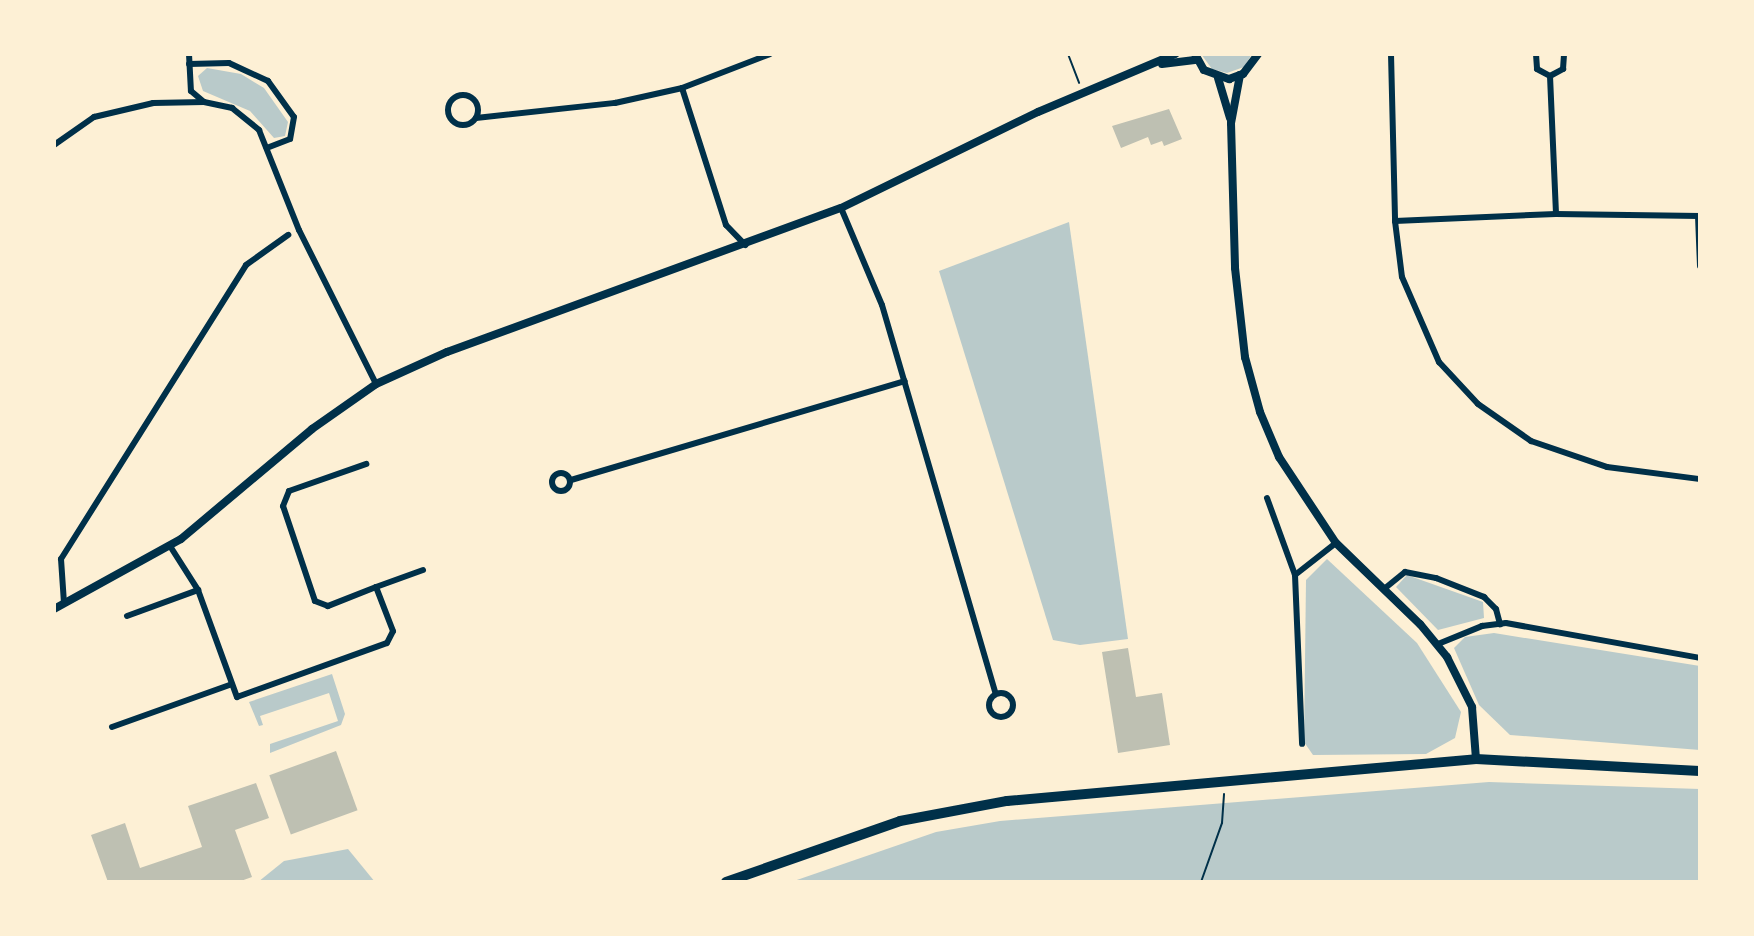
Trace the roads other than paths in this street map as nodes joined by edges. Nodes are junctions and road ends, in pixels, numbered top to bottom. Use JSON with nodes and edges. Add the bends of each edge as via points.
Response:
{"nodes":[{"id":1,"x":189,"y":54,"type":"edge"},
{"id":2,"x":770,"y":54,"type":"edge"},
{"id":3,"x":1175,"y":54,"type":"edge"},
{"id":4,"x":1258,"y":54,"type":"edge"},
{"id":5,"x":1391,"y":54,"type":"edge"},
{"id":6,"x":1536,"y":54,"type":"edge"},
{"id":7,"x":1564,"y":54,"type":"edge"},
{"id":8,"x":1196,"y":57,"type":"edge"},
{"id":9,"x":189,"y":64,"type":"junction"},
{"id":10,"x":1157,"y":65,"type":"junction"},
{"id":11,"x":1240,"y":75,"type":"junction"},
{"id":12,"x":1550,"y":76,"type":"junction"},
{"id":13,"x":1218,"y":78,"type":"junction"},
{"id":14,"x":682,"y":88,"type":"junction"},
{"id":15,"x":204,"y":102,"type":"junction"},
{"id":16,"x":476,"y":118,"type":"junction"},
{"id":17,"x":1231,"y":123,"type":"junction"},
{"id":18,"x":54,"y":145,"type":"edge"},
{"id":19,"x":267,"y":148,"type":"junction"},
{"id":20,"x":841,"y":208,"type":"junction"},
{"id":21,"x":1556,"y":214,"type":"junction"},
{"id":22,"x":1699,"y":216,"type":"edge"},
{"id":23,"x":1395,"y":221,"type":"junction"},
{"id":24,"x":288,"y":235,"type":"dead end"},
{"id":25,"x":746,"y":246,"type":"junction"},
{"id":26,"x":1700,"y":266,"type":"edge"},
{"id":27,"x":905,"y":381,"type":"junction"},
{"id":28,"x":376,"y":384,"type":"junction"},
{"id":29,"x":366,"y":464,"type":"dead end"},
{"id":30,"x":1700,"y":479,"type":"edge"},
{"id":31,"x":571,"y":480,"type":"dead end"},
{"id":32,"x":1267,"y":498,"type":"dead end"},
{"id":33,"x":1336,"y":543,"type":"junction"},
{"id":34,"x":170,"y":546,"type":"junction"},
{"id":35,"x":423,"y":570,"type":"dead end"},
{"id":36,"x":1295,"y":575,"type":"junction"},
{"id":37,"x":376,"y":587,"type":"junction"},
{"id":38,"x":1384,"y":589,"type":"junction"},
{"id":39,"x":198,"y":590,"type":"junction"},
{"id":40,"x":64,"y":603,"type":"junction"},
{"id":41,"x":54,"y":609,"type":"edge"},
{"id":42,"x":127,"y":616,"type":"dead end"},
{"id":43,"x":1500,"y":624,"type":"junction"},
{"id":44,"x":1438,"y":644,"type":"junction"},
{"id":45,"x":1700,"y":658,"type":"edge"},
{"id":46,"x":229,"y":685,"type":"junction"},
{"id":47,"x":996,"y":694,"type":"junction"},
{"id":48,"x":112,"y":727,"type":"dead end"},
{"id":49,"x":1302,"y":744,"type":"dead end"},
{"id":50,"x":1476,"y":759,"type":"junction"},
{"id":51,"x":1700,"y":771,"type":"edge"},
{"id":52,"x":726,"y":882,"type":"edge"}],
"edges":[{"from":1,"to":9,"type":"street"},
{"from":2,"to":14,"type":"street"},
{"from":3,"to":10,"type":"street"},
{"from":4,"to":11,"type":"street"},
{"from":5,"to":23,"type":"street"},
{"from":6,"to":12,"type":"street","via":[[1537,69]]},
{"from":7,"to":12,"type":"street","via":[[1563,69]]},
{"from":8,"to":10,"type":"street"},
{"from":8,"to":13,"type":"street"},
{"from":9,"to":15,"type":"street","via":[[191,91]]},
{"from":9,"to":19,"type":"street","via":[[229,63],[268,81],[294,117],[290,139]]},
{"from":10,"to":20,"type":"street","via":[[1084,93]]},
{"from":11,"to":13,"type":"street"},
{"from":11,"to":17,"type":"street"},
{"from":12,"to":21,"type":"street"},
{"from":13,"to":17,"type":"street"},
{"from":14,"to":16,"type":"street","via":[[615,103]]},
{"from":14,"to":25,"type":"street","via":[[726,225]]},
{"from":15,"to":18,"type":"street","via":[[153,103],[94,117]]},
{"from":15,"to":19,"type":"street","via":[[232,108],[259,130]]},
{"from":16,"to":16,"type":"street","via":[[463,125],[454,122],[448,114],[452,100],[461,95],[473,98]]},
{"from":17,"to":33,"type":"street","via":[[1235,268],[1245,357],[1279,457]]},
{"from":19,"to":28,"type":"street","via":[[299,230]]},
{"from":20,"to":25,"type":"street"},
{"from":20,"to":27,"type":"street","via":[[882,305]]},
{"from":21,"to":22,"type":"street"},
{"from":21,"to":23,"type":"street"},
{"from":22,"to":26,"type":"street"},
{"from":23,"to":30,"type":"street","via":[[1402,277],[1439,362],[1478,404],[1531,441],[1592,463]]},
{"from":24,"to":40,"type":"street","via":[[246,265],[61,559]]},
{"from":25,"to":28,"type":"street","via":[[447,352]]},
{"from":27,"to":31,"type":"street"},
{"from":27,"to":47,"type":"street"},
{"from":28,"to":34,"type":"street","via":[[312,429]]},
{"from":29,"to":37,"type":"street","via":[[289,491],[283,506],[315,601],[328,606]]},
{"from":32,"to":36,"type":"street"},
{"from":33,"to":36,"type":"street"},
{"from":33,"to":38,"type":"street"},
{"from":34,"to":39,"type":"street"},
{"from":34,"to":40,"type":"street"},
{"from":35,"to":37,"type":"street"},
{"from":36,"to":49,"type":"street"},
{"from":37,"to":46,"type":"street","via":[[393,631],[387,643],[237,697]]},
{"from":38,"to":43,"type":"street","via":[[1405,572],[1436,578],[1484,597],[1496,609]]},
{"from":38,"to":44,"type":"street"},
{"from":39,"to":42,"type":"street"},
{"from":39,"to":46,"type":"street"},
{"from":40,"to":41,"type":"street"},
{"from":43,"to":44,"type":"street","via":[[1468,630]]},
{"from":43,"to":45,"type":"street","via":[[1536,625]]},
{"from":44,"to":50,"type":"street","via":[[1472,707]]},
{"from":46,"to":48,"type":"street"},
{"from":47,"to":47,"type":"street","via":[[1012,700],[1005,717],[988,708]]},
{"from":50,"to":51,"type":"main road"},
{"from":50,"to":52,"type":"main road","via":[[976,804],[900,821]]}]}
